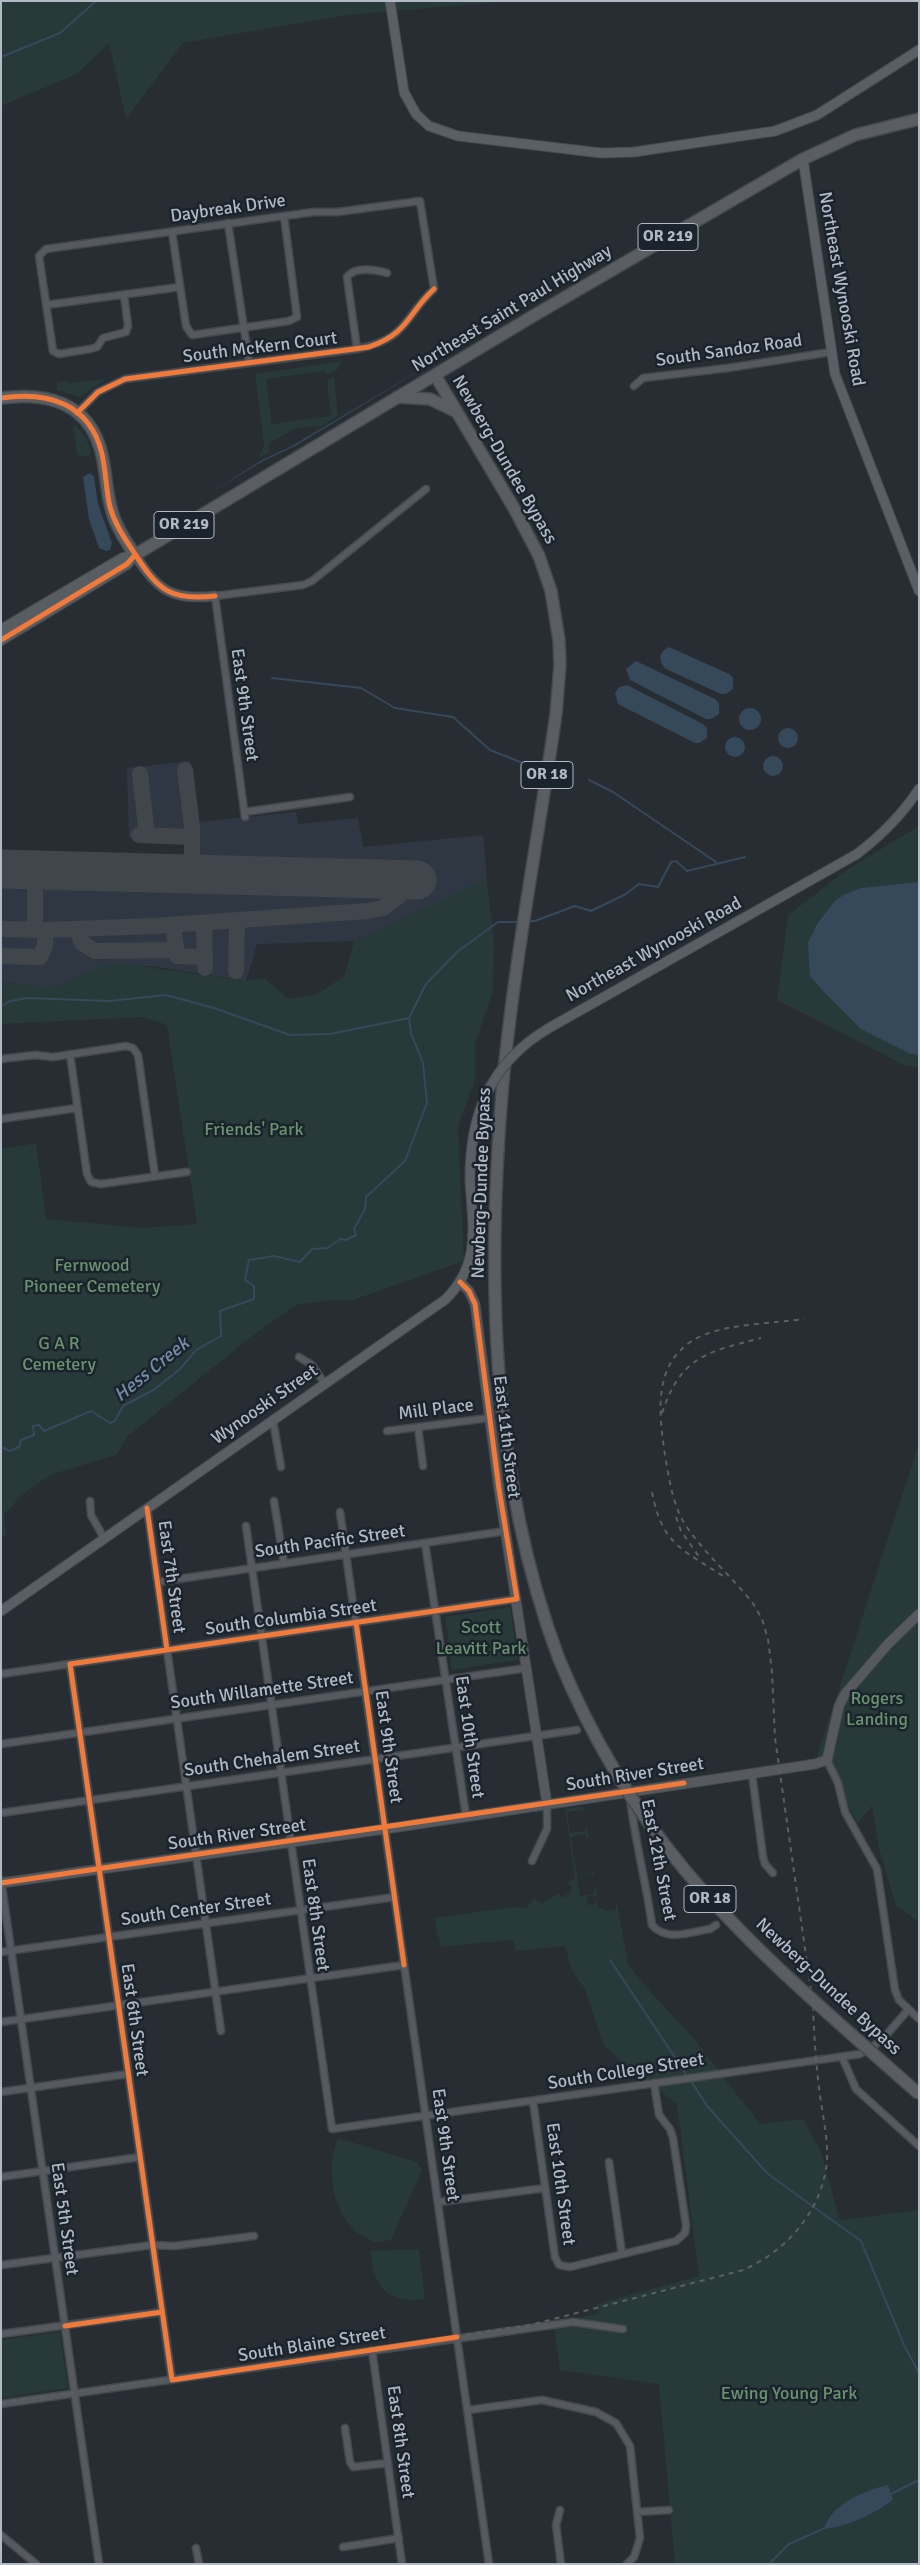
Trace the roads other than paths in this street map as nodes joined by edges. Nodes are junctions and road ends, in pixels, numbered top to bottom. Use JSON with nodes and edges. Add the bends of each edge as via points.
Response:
{"nodes":[{"id":1,"x":390,"y":1,"type":"edge"},
{"id":2,"x":919,"y":50,"type":"edge"},
{"id":3,"x":919,"y":119,"type":"edge"},
{"id":4,"x":803,"y":159,"type":"junction"},
{"id":5,"x":420,"y":201,"type":"joint"},
{"id":6,"x":284,"y":216,"type":"junction"},
{"id":7,"x":228,"y":223,"type":"junction"},
{"id":8,"x":172,"y":232,"type":"junction"},
{"id":9,"x":387,"y":273,"type":"dead end"},
{"id":10,"x":180,"y":287,"type":"junction"},
{"id":11,"x":124,"y":295,"type":"junction"},
{"id":12,"x":46,"y":305,"type":"junction"},
{"id":13,"x":243,"y":327,"type":"junction"},
{"id":14,"x":357,"y":350,"type":"junction"},
{"id":15,"x":831,"y":352,"type":"junction"},
{"id":16,"x":248,"y":362,"type":"junction"},
{"id":17,"x":434,"y":374,"type":"junction"},
{"id":18,"x":634,"y":386,"type":"dead end"},
{"id":19,"x":1,"y":398,"type":"edge"},
{"id":20,"x":397,"y":398,"type":"junction"},
{"id":21,"x":457,"y":412,"type":"junction"},
{"id":22,"x":77,"y":413,"type":"junction"},
{"id":23,"x":426,"y":489,"type":"dead end"},
{"id":24,"x":135,"y":555,"type":"junction"},
{"id":25,"x":919,"y":591,"type":"edge"},
{"id":26,"x":215,"y":596,"type":"junction"},
{"id":27,"x":1,"y":630,"type":"edge"},
{"id":28,"x":1,"y":640,"type":"edge"},
{"id":29,"x":919,"y":789,"type":"edge"},
{"id":30,"x":350,"y":797,"type":"dead end"},
{"id":31,"x":70,"y":1054,"type":"junction"},
{"id":32,"x":1,"y":1059,"type":"edge"},
{"id":33,"x":77,"y":1108,"type":"junction"},
{"id":34,"x":1,"y":1119,"type":"edge"},
{"id":35,"x":187,"y":1172,"type":"dead end"},
{"id":36,"x":156,"y":1176,"type":"junction"},
{"id":37,"x":470,"y":1182,"type":"joint"},
{"id":38,"x":460,"y":1282,"type":"junction"},
{"id":39,"x":299,"y":1357,"type":"dead end"},
{"id":40,"x":325,"y":1384,"type":"junction"},
{"id":41,"x":489,"y":1418,"type":"junction"},
{"id":42,"x":273,"y":1420,"type":"junction"},
{"id":43,"x":418,"y":1427,"type":"junction"},
{"id":44,"x":387,"y":1431,"type":"dead end"},
{"id":45,"x":423,"y":1466,"type":"dead end"},
{"id":46,"x":281,"y":1467,"type":"dead end"},
{"id":47,"x":90,"y":1501,"type":"dead end"},
{"id":48,"x":274,"y":1501,"type":"dead end"},
{"id":49,"x":147,"y":1508,"type":"junction"},
{"id":50,"x":340,"y":1512,"type":"dead end"},
{"id":51,"x":246,"y":1526,"type":"dead end"},
{"id":52,"x":506,"y":1531,"type":"junction"},
{"id":53,"x":104,"y":1538,"type":"junction"},
{"id":54,"x":425,"y":1543,"type":"junction"},
{"id":55,"x":346,"y":1554,"type":"junction"},
{"id":56,"x":284,"y":1564,"type":"junction"},
{"id":57,"x":252,"y":1568,"type":"junction"},
{"id":58,"x":158,"y":1582,"type":"junction"},
{"id":59,"x":517,"y":1599,"type":"junction"},
{"id":60,"x":1,"y":1611,"type":"edge"},
{"id":61,"x":436,"y":1611,"type":"junction"},
{"id":62,"x":919,"y":1614,"type":"edge"},
{"id":63,"x":356,"y":1622,"type":"junction"},
{"id":64,"x":261,"y":1636,"type":"junction"},
{"id":65,"x":167,"y":1650,"type":"junction"},
{"id":66,"x":70,"y":1664,"type":"junction"},
{"id":67,"x":527,"y":1668,"type":"junction"},
{"id":68,"x":1,"y":1674,"type":"edge"},
{"id":69,"x":446,"y":1680,"type":"junction"},
{"id":70,"x":366,"y":1691,"type":"junction"},
{"id":71,"x":271,"y":1705,"type":"junction"},
{"id":72,"x":177,"y":1718,"type":"junction"},
{"id":73,"x":577,"y":1730,"type":"dead end"},
{"id":74,"x":79,"y":1733,"type":"junction"},
{"id":75,"x":537,"y":1736,"type":"junction"},
{"id":76,"x":1,"y":1744,"type":"edge"},
{"id":77,"x":456,"y":1748,"type":"junction"},
{"id":78,"x":376,"y":1760,"type":"junction"},
{"id":79,"x":827,"y":1760,"type":"junction"},
{"id":80,"x":280,"y":1774,"type":"junction"},
{"id":81,"x":752,"y":1774,"type":"junction"},
{"id":82,"x":186,"y":1786,"type":"junction"},
{"id":83,"x":629,"y":1792,"type":"junction"},
{"id":84,"x":89,"y":1801,"type":"junction"},
{"id":85,"x":547,"y":1804,"type":"junction"},
{"id":86,"x":1,"y":1813,"type":"edge"},
{"id":87,"x":466,"y":1816,"type":"junction"},
{"id":88,"x":385,"y":1828,"type":"junction"},
{"id":89,"x":290,"y":1842,"type":"junction"},
{"id":90,"x":196,"y":1855,"type":"junction"},
{"id":91,"x":532,"y":1861,"type":"dead end"},
{"id":92,"x":99,"y":1869,"type":"junction"},
{"id":93,"x":773,"y":1873,"type":"dead end"},
{"id":94,"x":1,"y":1879,"type":"edge"},
{"id":95,"x":2,"y":1883,"type":"edge"},
{"id":96,"x":395,"y":1897,"type":"junction"},
{"id":97,"x":300,"y":1910,"type":"junction"},
{"id":98,"x":206,"y":1923,"type":"junction"},
{"id":99,"x":716,"y":1926,"type":"dead end"},
{"id":100,"x":108,"y":1937,"type":"junction"},
{"id":101,"x":11,"y":1951,"type":"junction"},
{"id":102,"x":1,"y":1952,"type":"edge"},
{"id":103,"x":404,"y":1965,"type":"junction"},
{"id":104,"x":309,"y":1978,"type":"junction"},
{"id":105,"x":215,"y":1992,"type":"junction"},
{"id":106,"x":118,"y":2006,"type":"junction"},
{"id":107,"x":908,"y":2010,"type":"junction"},
{"id":108,"x":21,"y":2019,"type":"junction"},
{"id":109,"x":919,"y":2019,"type":"edge"},
{"id":110,"x":1,"y":2022,"type":"edge"},
{"id":111,"x":221,"y":2031,"type":"dead end"},
{"id":112,"x":842,"y":2057,"type":"junction"},
{"id":113,"x":128,"y":2074,"type":"junction"},
{"id":114,"x":654,"y":2083,"type":"junction"},
{"id":115,"x":31,"y":2088,"type":"junction"},
{"id":116,"x":1,"y":2092,"type":"edge"},
{"id":117,"x":919,"y":2094,"type":"edge"},
{"id":118,"x":533,"y":2102,"type":"junction"},
{"id":119,"x":426,"y":2116,"type":"junction"},
{"id":120,"x":332,"y":2129,"type":"joint"},
{"id":121,"x":919,"y":2146,"type":"edge"},
{"id":122,"x":140,"y":2157,"type":"junction"},
{"id":123,"x":609,"y":2162,"type":"dead end"},
{"id":124,"x":42,"y":2171,"type":"junction"},
{"id":125,"x":1,"y":2177,"type":"edge"},
{"id":126,"x":545,"y":2188,"type":"junction"},
{"id":127,"x":438,"y":2202,"type":"junction"},
{"id":128,"x":254,"y":2236,"type":"dead end"},
{"id":129,"x":152,"y":2245,"type":"junction"},
{"id":130,"x":622,"y":2254,"type":"junction"},
{"id":131,"x":54,"y":2258,"type":"junction"},
{"id":132,"x":1,"y":2265,"type":"edge"},
{"id":133,"x":162,"y":2312,"type":"junction"},
{"id":134,"x":65,"y":2326,"type":"junction"},
{"id":135,"x":622,"y":2329,"type":"dead end"},
{"id":136,"x":1,"y":2334,"type":"edge"},
{"id":137,"x":457,"y":2337,"type":"junction"},
{"id":138,"x":372,"y":2350,"type":"junction"},
{"id":139,"x":172,"y":2380,"type":"junction"},
{"id":140,"x":74,"y":2394,"type":"junction"},
{"id":141,"x":1,"y":2404,"type":"edge"},
{"id":142,"x":468,"y":2410,"type":"junction"},
{"id":143,"x":345,"y":2428,"type":"dead end"},
{"id":144,"x":388,"y":2463,"type":"junction"},
{"id":145,"x":560,"y":2510,"type":"dead end"},
{"id":146,"x":669,"y":2510,"type":"dead end"},
{"id":147,"x":637,"y":2512,"type":"junction"},
{"id":148,"x":1,"y":2535,"type":"edge"},
{"id":149,"x":399,"y":2538,"type":"junction"},
{"id":150,"x":343,"y":2547,"type":"dead end"},
{"id":151,"x":196,"y":2548,"type":"dead end"},
{"id":152,"x":36,"y":2564,"type":"edge"},
{"id":153,"x":99,"y":2564,"type":"edge"},
{"id":154,"x":199,"y":2564,"type":"edge"},
{"id":155,"x":402,"y":2564,"type":"edge"},
{"id":156,"x":489,"y":2564,"type":"edge"},
{"id":157,"x":562,"y":2564,"type":"edge"},
{"id":158,"x":627,"y":2564,"type":"edge"}],
"edges":[{"from":1,"to":2,"type":"main road","via":[[404,92],[416,114],[429,126],[458,136],[601,153],[643,151],[754,136],[782,129],[835,105]]},
{"from":3,"to":4,"type":"highway","name":"Northeast Saint Paul Highway","number":"OR 219","via":[[855,135]]},
{"from":4,"to":15,"type":"main road","name":"Northeast Wynooski Road"},
{"from":4,"to":17,"type":"highway","name":"Northeast Saint Paul Highway","number":"OR 219"},
{"from":5,"to":6,"type":"street","name":"Daybreak Drive"},
{"from":5,"to":14,"type":"street","name":"South McKern Court","via":[[434,289],[422,300],[403,329],[379,343]]},
{"from":6,"to":7,"type":"street","name":"Daybreak Drive"},
{"from":6,"to":13,"type":"street","via":[[297,317]]},
{"from":7,"to":8,"type":"street","name":"Daybreak Drive"},
{"from":7,"to":13,"type":"street"},
{"from":8,"to":10,"type":"street"},
{"from":8,"to":12,"type":"street","name":"Daybreak Drive","via":[[46,249],[39,256]]},
{"from":9,"to":14,"type":"street","via":[[374,270],[352,273],[347,277]]},
{"from":10,"to":11,"type":"street"},
{"from":10,"to":13,"type":"street","via":[[186,326],[192,335]]},
{"from":11,"to":12,"type":"street"},
{"from":11,"to":12,"type":"street","via":[[126,332],[103,338],[90,349],[59,354],[53,351]]},
{"from":13,"to":16,"type":"street"},
{"from":14,"to":16,"type":"street","name":"South McKern Court"},
{"from":15,"to":18,"type":"street","name":"South Sandoz Road","via":[[644,378]]},
{"from":15,"to":25,"type":"main road","name":"Northeast Wynooski Road","via":[[834,374],[845,404]]},
{"from":16,"to":22,"type":"street","name":"South McKern Court","via":[[125,380],[98,392]]},
{"from":17,"to":20,"type":"highway","name":"Northeast Saint Paul Highway","number":"OR 219"},
{"from":17,"to":21,"type":"highway","name":"Newberg-Dundee Bypass","number":"OR 18"},
{"from":19,"to":22,"type":"highway","via":[[41,396],[61,402]]},
{"from":20,"to":21,"type":"highway","via":[[430,399]]},
{"from":20,"to":24,"type":"highway","name":"Northeast Saint Paul Highway","number":"OR 219"},
{"from":21,"to":117,"type":"highway","name":"Newberg-Dundee Bypass","number":"OR 18","bridge":true,"via":[[533,543],[556,616],[560,657],[559,690],[510,1033],[502,1106],[496,1228],[496,1311],[502,1397],[522,1535],[542,1610],[584,1714],[615,1771],[684,1868],[752,1943]]},
{"from":22,"to":24,"type":"highway","via":[[96,435],[114,516]]},
{"from":23,"to":26,"type":"street","via":[[312,581],[303,585]]},
{"from":24,"to":26,"type":"street","via":[[153,581],[170,593],[190,598]]},
{"from":24,"to":27,"type":"main road","name":"Northeast Saint Paul Highway","number":"OR 219","via":[[123,558]]},
{"from":24,"to":28,"type":"main road","name":"Northeast Saint Paul Highway","number":"OR 219","via":[[127,564]]},
{"from":26,"to":30,"type":"street","name":"East 9th Street","via":[[244,815]]},
{"from":29,"to":37,"type":"main road","name":"Northeast Wynooski Road","bridge":true,"via":[[901,815],[857,854],[526,1043],[490,1087],[472,1136]]},
{"from":31,"to":32,"type":"street"},
{"from":31,"to":33,"type":"street"},
{"from":31,"to":36,"type":"street","via":[[126,1046],[136,1050]]},
{"from":33,"to":34,"type":"street"},
{"from":33,"to":36,"type":"street","via":[[91,1182],[101,1184]]},
{"from":35,"to":36,"type":"street"},
{"from":37,"to":38,"type":"main road","name":"Wynooski Street","via":[[473,1247]]},
{"from":38,"to":40,"type":"main road","name":"Wynooski Street","via":[[446,1299]]},
{"from":38,"to":41,"type":"street","name":"East 11th Street","via":[[475,1304]]},
{"from":39,"to":40,"type":"street","via":[[312,1365]]},
{"from":40,"to":42,"type":"main road","name":"Wynooski Street"},
{"from":41,"to":43,"type":"street","name":"Mill Place"},
{"from":41,"to":52,"type":"street","name":"East 11th Street"},
{"from":42,"to":46,"type":"street"},
{"from":42,"to":49,"type":"main road","name":"Wynooski Street"},
{"from":43,"to":44,"type":"street","name":"Mill Place"},
{"from":43,"to":45,"type":"street"},
{"from":47,"to":53,"type":"street","via":[[91,1515]]},
{"from":48,"to":56,"type":"street"},
{"from":49,"to":53,"type":"main road","name":"Wynooski Street"},
{"from":49,"to":58,"type":"street","name":"East 7th Street"},
{"from":50,"to":55,"type":"street","name":"East 9th Street"},
{"from":51,"to":57,"type":"street","name":"East 8th Street"},
{"from":52,"to":54,"type":"street","name":"South Pacific Street"},
{"from":52,"to":59,"type":"street","name":"East 11th Street"},
{"from":53,"to":60,"type":"main road","name":"Wynooski Street"},
{"from":54,"to":55,"type":"street","name":"South Pacific Street"},
{"from":54,"to":61,"type":"street","name":"East 10th Street"},
{"from":55,"to":56,"type":"street","name":"South Pacific Street"},
{"from":55,"to":63,"type":"street","name":"East 9th Street"},
{"from":56,"to":57,"type":"street","name":"South Pacific Street"},
{"from":57,"to":58,"type":"street","name":"South Pacific Street"},
{"from":57,"to":64,"type":"street","name":"East 8th Street"},
{"from":58,"to":65,"type":"street","name":"East 7th Street"},
{"from":59,"to":61,"type":"street","name":"South Columbia Street"},
{"from":59,"to":67,"type":"street","name":"East 11th Street"},
{"from":61,"to":63,"type":"street","name":"South Columbia Street"},
{"from":61,"to":69,"type":"street","name":"East 10th Street"},
{"from":62,"to":79,"type":"street","via":[[845,1694],[839,1706]]},
{"from":63,"to":64,"type":"street","name":"South Columbia Street"},
{"from":63,"to":70,"type":"street","name":"East 9th Street"},
{"from":64,"to":65,"type":"street","name":"South Columbia Street"},
{"from":64,"to":71,"type":"street","name":"East 8th Street"},
{"from":65,"to":66,"type":"street","name":"South Columbia Street"},
{"from":65,"to":72,"type":"street","name":"East 7th Street"},
{"from":66,"to":68,"type":"street","name":"South Columbia Street"},
{"from":66,"to":74,"type":"street","name":"East 6th Street"},
{"from":67,"to":69,"type":"street","name":"South Willamette Street"},
{"from":67,"to":75,"type":"street","name":"East 11th Street"},
{"from":69,"to":70,"type":"street","name":"South Willamette Street"},
{"from":69,"to":77,"type":"street","name":"East 10th Street"},
{"from":70,"to":71,"type":"street","name":"South Willamette Street"},
{"from":70,"to":78,"type":"street","name":"East 9th Street"},
{"from":71,"to":72,"type":"street","name":"South Willamette Street"},
{"from":71,"to":80,"type":"street","name":"East 8th Street"},
{"from":72,"to":74,"type":"street","name":"South Willamette Street"},
{"from":72,"to":82,"type":"street","name":"East 7th Street"},
{"from":73,"to":75,"type":"street","name":"South Chehalem Street"},
{"from":74,"to":76,"type":"street","name":"South Willamette Street"},
{"from":74,"to":84,"type":"street","name":"East 6th Street"},
{"from":75,"to":77,"type":"street","name":"South Chehalem Street"},
{"from":75,"to":85,"type":"street","name":"East 11th Street"},
{"from":77,"to":78,"type":"street","name":"South Chehalem Street"},
{"from":77,"to":87,"type":"street","name":"East 10th Street"},
{"from":78,"to":80,"type":"street","name":"South Chehalem Street"},
{"from":78,"to":88,"type":"street","name":"East 9th Street"},
{"from":79,"to":81,"type":"street","name":"South River Street"},
{"from":79,"to":107,"type":"street","via":[[838,1783],[845,1812],[876,1869],[892,1983],[899,2000]]},
{"from":80,"to":82,"type":"street","name":"South Chehalem Street"},
{"from":80,"to":89,"type":"street","name":"East 8th Street"},
{"from":81,"to":83,"type":"street","name":"South River Street"},
{"from":81,"to":93,"type":"street","via":[[765,1864]]},
{"from":82,"to":84,"type":"street","name":"South Chehalem Street"},
{"from":82,"to":90,"type":"street","name":"East 7th Street"},
{"from":83,"to":85,"type":"street","name":"South River Street"},
{"from":83,"to":99,"type":"street","name":"East 12th Street","via":[[652,1925],[659,1933],[668,1936],[710,1930]]},
{"from":84,"to":86,"type":"street","name":"South Chehalem Street"},
{"from":84,"to":92,"type":"street","name":"East 6th Street"},
{"from":85,"to":87,"type":"street","name":"South River Street"},
{"from":85,"to":91,"type":"street","via":[[547,1829]]},
{"from":87,"to":88,"type":"street","name":"South River Street"},
{"from":88,"to":89,"type":"street","name":"South River Street"},
{"from":88,"to":96,"type":"street","name":"East 9th Street"},
{"from":89,"to":90,"type":"street","name":"South River Street"},
{"from":89,"to":97,"type":"street","name":"East 8th Street"},
{"from":90,"to":92,"type":"street","name":"South River Street"},
{"from":90,"to":98,"type":"street","name":"East 7th Street"},
{"from":92,"to":95,"type":"street","name":"South River Street"},
{"from":92,"to":100,"type":"street","name":"East 6th Street"},
{"from":94,"to":95,"type":"street","name":"East 5th Street"},
{"from":95,"to":101,"type":"street","name":"East 5th Street"},
{"from":96,"to":97,"type":"street","name":"South Center Street"},
{"from":96,"to":103,"type":"street","name":"East 9th Street"},
{"from":97,"to":98,"type":"street","name":"South Center Street"},
{"from":97,"to":104,"type":"street","name":"East 8th Street"},
{"from":98,"to":100,"type":"street","name":"South Center Street"},
{"from":98,"to":105,"type":"street","name":"East 7th Street"},
{"from":100,"to":101,"type":"street","name":"South Center Street"},
{"from":100,"to":106,"type":"street","name":"East 6th Street"},
{"from":101,"to":102,"type":"street","name":"South Center Street"},
{"from":101,"to":108,"type":"street","name":"East 5th Street"},
{"from":103,"to":104,"type":"street"},
{"from":103,"to":119,"type":"street","name":"East 9th Street"},
{"from":104,"to":105,"type":"street"},
{"from":104,"to":120,"type":"street","name":"East 8th Street"},
{"from":105,"to":106,"type":"street"},
{"from":105,"to":111,"type":"street","name":"East 7th Street"},
{"from":106,"to":108,"type":"street"},
{"from":106,"to":113,"type":"street","name":"East 6th Street"},
{"from":107,"to":109,"type":"street"},
{"from":107,"to":112,"type":"street","name":"South College Street","via":[[870,2050]]},
{"from":108,"to":110,"type":"street"},
{"from":108,"to":115,"type":"street","name":"East 5th Street"},
{"from":112,"to":114,"type":"street","name":"South College Street"},
{"from":112,"to":121,"type":"street","via":[[856,2089]]},
{"from":113,"to":115,"type":"street"},
{"from":113,"to":122,"type":"street","name":"East 6th Street"},
{"from":114,"to":118,"type":"street","name":"South College Street"},
{"from":114,"to":130,"type":"street","via":[[658,2115],[673,2138],[685,2233],[676,2241]]},
{"from":115,"to":116,"type":"street"},
{"from":115,"to":124,"type":"street","name":"East 5th Street"},
{"from":118,"to":119,"type":"street","name":"South College Street"},
{"from":118,"to":126,"type":"street","name":"East 10th Street"},
{"from":119,"to":120,"type":"street","name":"South College Street"},
{"from":119,"to":127,"type":"street","name":"East 9th Street"},
{"from":122,"to":124,"type":"street"},
{"from":122,"to":129,"type":"street","name":"East 6th Street"},
{"from":123,"to":130,"type":"street"},
{"from":124,"to":125,"type":"street"},
{"from":124,"to":131,"type":"street","name":"East 5th Street"},
{"from":126,"to":127,"type":"street"},
{"from":126,"to":130,"type":"street","name":"East 10th Street","via":[[555,2258],[559,2265],[570,2267]]},
{"from":127,"to":137,"type":"street","name":"East 9th Street"},
{"from":128,"to":129,"type":"street","via":[[174,2246]]},
{"from":129,"to":131,"type":"street"},
{"from":129,"to":133,"type":"street","name":"East 6th Street"},
{"from":131,"to":132,"type":"street"},
{"from":131,"to":134,"type":"street","name":"East 5th Street"},
{"from":133,"to":134,"type":"street"},
{"from":133,"to":139,"type":"street","name":"East 6th Street"},
{"from":134,"to":136,"type":"street"},
{"from":134,"to":140,"type":"street","name":"East 5th Street"},
{"from":135,"to":137,"type":"street","name":"South Blaine Street","via":[[573,2322]]},
{"from":137,"to":138,"type":"street","name":"South Blaine Street"},
{"from":137,"to":142,"type":"street","name":"East 9th Street"},
{"from":138,"to":139,"type":"street","name":"South Blaine Street"},
{"from":138,"to":144,"type":"street","name":"East 8th Street"},
{"from":139,"to":140,"type":"street","name":"South Blaine Street"},
{"from":140,"to":141,"type":"street","name":"South Blaine Street"},
{"from":140,"to":153,"type":"street","name":"East 5th Street"},
{"from":142,"to":147,"type":"street","via":[[542,2400],[607,2417],[622,2431],[630,2446]]},
{"from":142,"to":156,"type":"street","name":"East 9th Street"},
{"from":143,"to":144,"type":"street","via":[[353,2467]]},
{"from":144,"to":149,"type":"street","name":"East 8th Street"},
{"from":145,"to":157,"type":"street","via":[[556,2525]]},
{"from":146,"to":147,"type":"street"},
{"from":147,"to":158,"type":"street","via":[[638,2549]]},
{"from":148,"to":152,"type":"street"},
{"from":149,"to":150,"type":"street"},
{"from":149,"to":155,"type":"street","name":"East 8th Street"},
{"from":151,"to":154,"type":"street"}]}
